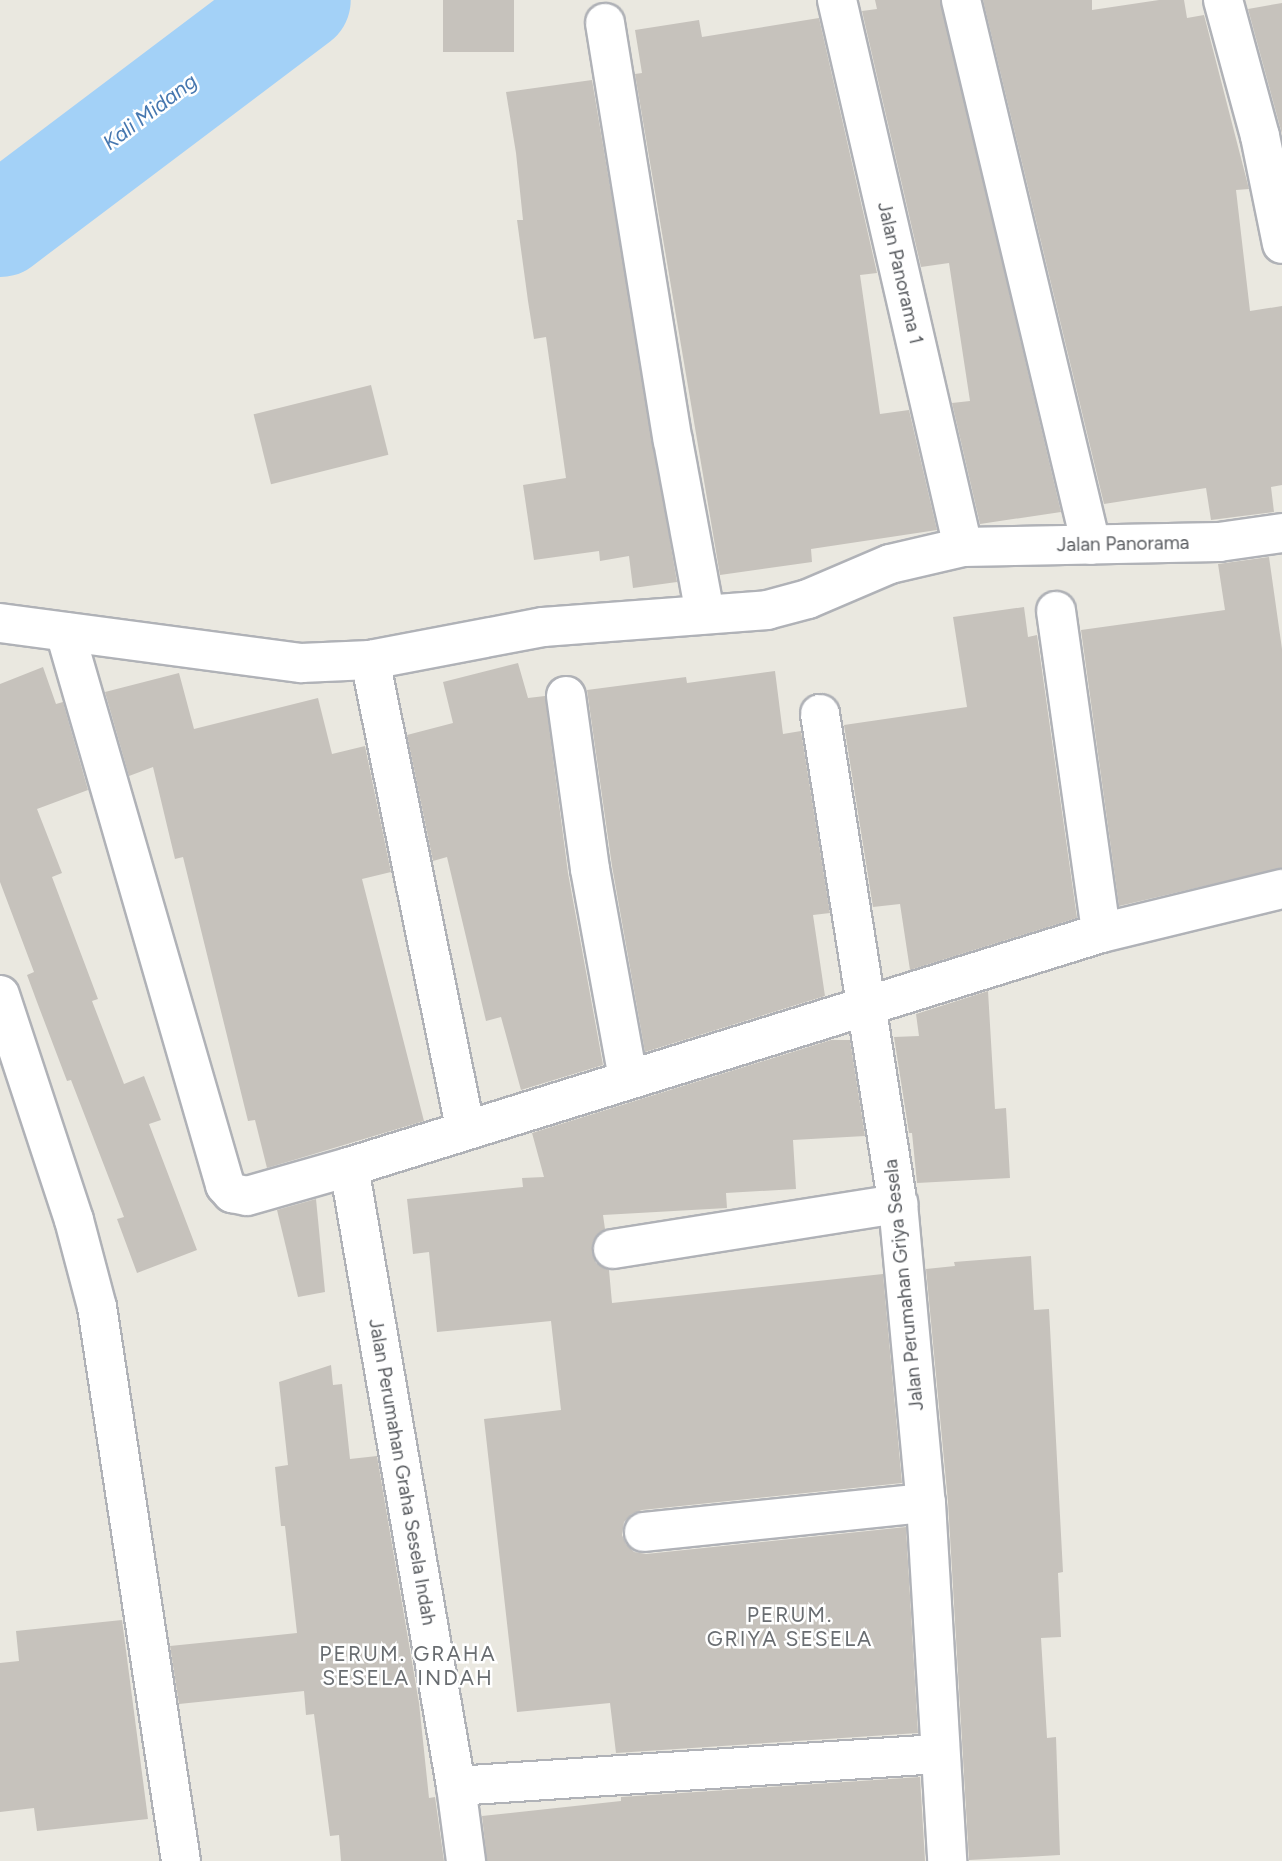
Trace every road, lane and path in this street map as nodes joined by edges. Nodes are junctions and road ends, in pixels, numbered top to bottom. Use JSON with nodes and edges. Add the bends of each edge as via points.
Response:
{"nodes":[{"id":1,"x":837,"y":0,"type":"edge"},
{"id":2,"x":961,"y":0,"type":"edge"},
{"id":3,"x":1223,"y":0,"type":"edge"},
{"id":4,"x":605,"y":23,"type":"dead end"},
{"id":5,"x":1282,"y":244,"type":"edge"},
{"id":6,"x":1282,"y":533,"type":"edge"},
{"id":7,"x":1091,"y":545,"type":"junction"},
{"id":8,"x":963,"y":547,"type":"junction"},
{"id":9,"x":1056,"y":611,"type":"dead end"},
{"id":10,"x":705,"y":614,"type":"junction"},
{"id":11,"x":0,"y":622,"type":"edge"},
{"id":12,"x":65,"y":632,"type":"junction"},
{"id":13,"x":370,"y":660,"type":"junction"},
{"id":14,"x":566,"y":696,"type":"dead end"},
{"id":15,"x":820,"y":714,"type":"dead end"},
{"id":16,"x":1282,"y":889,"type":"edge"},
{"id":17,"x":1101,"y":933,"type":"junction"},
{"id":18,"x":0,"y":995,"type":"edge"},
{"id":19,"x":865,"y":1007,"type":"junction"},
{"id":20,"x":628,"y":1079,"type":"junction"},
{"id":21,"x":465,"y":1129,"type":"junction"},
{"id":22,"x":349,"y":1167,"type":"junction"},
{"id":23,"x":898,"y":1204,"type":"junction"},
{"id":24,"x":613,"y":1249,"type":"dead end"},
{"id":25,"x":926,"y":1503,"type":"junction"},
{"id":26,"x":644,"y":1532,"type":"dead end"},
{"id":27,"x":939,"y":1754,"type":"junction"},
{"id":28,"x":456,"y":1786,"type":"junction"},
{"id":29,"x":181,"y":1861,"type":"edge"},
{"id":30,"x":466,"y":1861,"type":"edge"},
{"id":31,"x":947,"y":1861,"type":"edge"}],
"edges":[{"from":1,"to":8,"type":"street","name":"Jalan Panorama 1"},
{"from":2,"to":7,"type":"street"},
{"from":3,"to":5,"type":"street","via":[[1260,136]]},
{"from":4,"to":10,"type":"street"},
{"from":6,"to":7,"type":"street","name":"Jalan Panorama","via":[[1219,542]]},
{"from":7,"to":8,"type":"street","name":"Jalan Panorama"},
{"from":8,"to":10,"type":"street","name":"Jalan Panorama","via":[[890,564],[808,599],[767,610]]},
{"from":9,"to":17,"type":"street"},
{"from":10,"to":13,"type":"street","name":"Jalan Panorama","via":[[543,627]]},
{"from":11,"to":12,"type":"street","name":"Jalan Panorama"},
{"from":12,"to":13,"type":"street","name":"Jalan Panorama","via":[[301,663]]},
{"from":12,"to":22,"type":"street","via":[[225,1185],[232,1193],[247,1196]]},
{"from":13,"to":21,"type":"street"},
{"from":14,"to":20,"type":"street","via":[[590,869]]},
{"from":15,"to":19,"type":"street","name":"Jalan Perumahan Griya Sesela"},
{"from":16,"to":17,"type":"street"},
{"from":17,"to":19,"type":"street"},
{"from":18,"to":29,"type":"street","via":[[97,1307]]},
{"from":19,"to":20,"type":"street"},
{"from":19,"to":23,"type":"street","name":"Jalan Perumahan Griya Sesela"},
{"from":20,"to":21,"type":"street"},
{"from":21,"to":22,"type":"street"},
{"from":22,"to":28,"type":"street","name":"Jalan Perumahan Graha Sesela Indah"},
{"from":23,"to":24,"type":"street"},
{"from":23,"to":25,"type":"street","name":"Jalan Perumahan Griya Sesela"},
{"from":25,"to":26,"type":"street"},
{"from":25,"to":27,"type":"street","name":"Jalan Perumahan Griya Sesela"},
{"from":27,"to":28,"type":"street"},
{"from":27,"to":31,"type":"street","name":"Jalan Perumahan Griya Sesela"},
{"from":28,"to":30,"type":"street","name":"Jalan Perumahan Graha Sesela Indah"}]}
